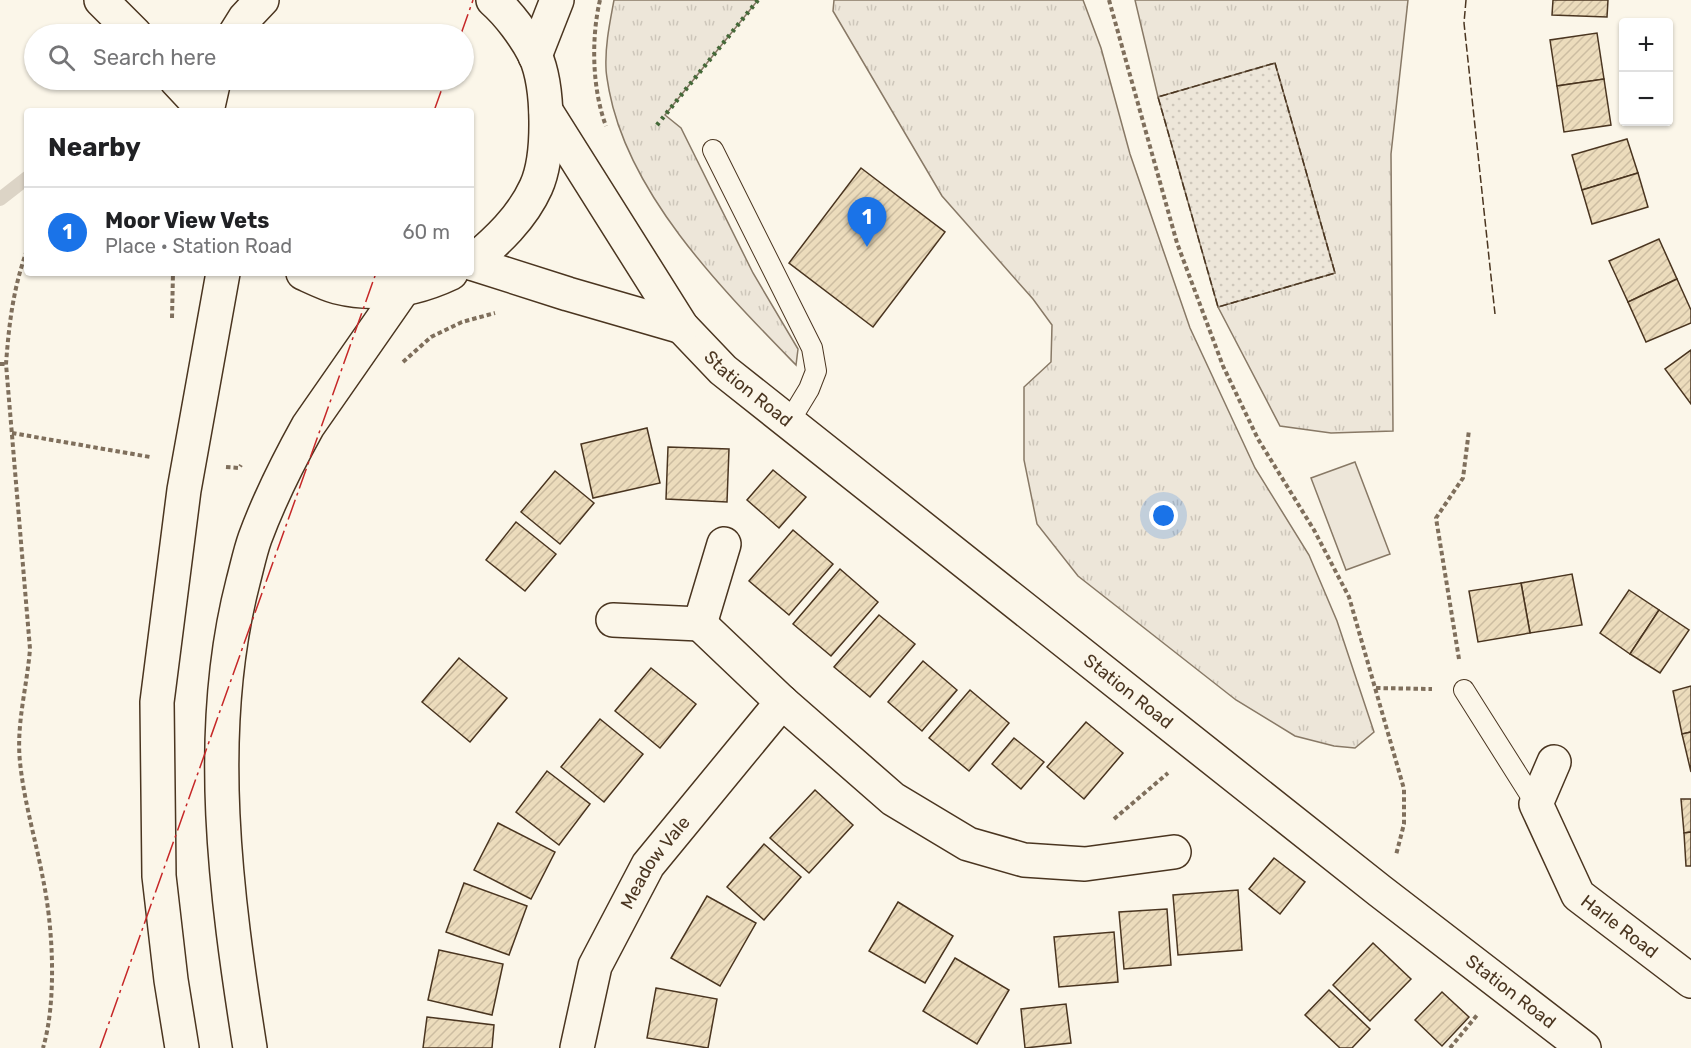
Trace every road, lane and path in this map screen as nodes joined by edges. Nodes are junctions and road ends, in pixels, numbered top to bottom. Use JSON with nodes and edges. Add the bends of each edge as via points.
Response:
{"nodes":[{"id":1,"x":101,"y":0,"type":"edge"},
{"id":2,"x":262,"y":0,"type":"edge"},
{"id":3,"x":493,"y":0,"type":"edge"},
{"id":4,"x":558,"y":0,"type":"edge"},
{"id":5,"x":1108,"y":0,"type":"edge"},
{"id":6,"x":125,"y":24,"type":"edge"},
{"id":7,"x":241,"y":24,"type":"edge"},
{"id":8,"x":535,"y":56,"type":"junction"},
{"id":9,"x":186,"y":90,"type":"edge"},
{"id":10,"x":211,"y":90,"type":"edge"},
{"id":11,"x":203,"y":108,"type":"edge"},
{"id":12,"x":207,"y":108,"type":"edge"},
{"id":13,"x":546,"y":111,"type":"junction"},
{"id":14,"x":713,"y":150,"type":"dead end"},
{"id":15,"x":24,"y":258,"type":"edge"},
{"id":16,"x":474,"y":260,"type":"edge"},
{"id":17,"x":474,"y":264,"type":"edge"},
{"id":18,"x":223,"y":276,"type":"edge"},
{"id":19,"x":310,"y":276,"type":"edge"},
{"id":20,"x":445,"y":276,"type":"edge"},
{"id":21,"x":402,"y":291,"type":"junction"},
{"id":22,"x":495,"y":312,"type":"dead end"},
{"id":23,"x":682,"y":327,"type":"junction"},
{"id":24,"x":402,"y":363,"type":"dead end"},
{"id":25,"x":0,"y":364,"type":"edge"},
{"id":26,"x":6,"y":364,"type":"junction"},
{"id":27,"x":789,"y":422,"type":"junction"},
{"id":28,"x":1469,"y":430,"type":"dead end"},
{"id":29,"x":724,"y":544,"type":"dead end"},
{"id":30,"x":613,"y":620,"type":"dead end"},
{"id":31,"x":700,"y":624,"type":"junction"},
{"id":32,"x":1376,"y":688,"type":"junction"},
{"id":33,"x":1464,"y":690,"type":"junction"},
{"id":34,"x":782,"y":702,"type":"junction"},
{"id":35,"x":1197,"y":746,"type":"junction"},
{"id":36,"x":1554,"y":762,"type":"dead end"},
{"id":37,"x":1536,"y":804,"type":"junction"},
{"id":38,"x":1174,"y":852,"type":"dead end"},
{"id":39,"x":1085,"y":864,"type":"junction"},
{"id":40,"x":1380,"y":891,"type":"junction"},
{"id":41,"x":1691,"y":981,"type":"edge"},
{"id":42,"x":43,"y":1048,"type":"edge"},
{"id":43,"x":182,"y":1048,"type":"edge"},
{"id":44,"x":250,"y":1048,"type":"edge"},
{"id":45,"x":577,"y":1048,"type":"edge"},
{"id":46,"x":1584,"y":1048,"type":"edge"}],
"edges":[{"from":1,"to":6,"type":"main road"},
{"from":2,"to":7,"type":"main road"},
{"from":3,"to":8,"type":"main road"},
{"from":4,"to":8,"type":"main road"},
{"from":5,"to":32,"type":"path","via":[[1177,243],[1223,366],[1258,439],[1314,530],[1349,597]]},
{"from":8,"to":13,"type":"main road"},
{"from":9,"to":11,"type":"main road"},
{"from":10,"to":12,"type":"main road"},
{"from":13,"to":16,"type":"main road","via":[[545,149],[536,186],[512,226]]},
{"from":13,"to":23,"type":"main road","name":"Station Road"},
{"from":14,"to":27,"type":"lane","via":[[812,348],[816,371]]},
{"from":15,"to":26,"type":"path","via":[[9,322]]},
{"from":17,"to":23,"type":"main road"},
{"from":18,"to":43,"type":"main road","via":[[184,490],[157,702],[159,876]]},
{"from":19,"to":21,"type":"main road","via":[[337,287]]},
{"from":20,"to":21,"type":"main road"},
{"from":21,"to":44,"type":"main road","via":[[296,447],[255,538],[233,620],[223,712],[224,820],[237,963]]},
{"from":22,"to":24,"type":"path","via":[[431,337]]},
{"from":23,"to":27,"type":"main road","name":"Station Road","via":[[723,370]]},
{"from":25,"to":26,"type":"path"},
{"from":26,"to":42,"type":"path","via":[[30,649],[19,730],[20,763],[50,934],[50,1001]]},
{"from":27,"to":35,"type":"main road","name":"Station Road"},
{"from":28,"to":33,"type":"path","via":[[1463,478],[1436,518]]},
{"from":29,"to":31,"type":"main road"},
{"from":30,"to":31,"type":"main road"},
{"from":31,"to":34,"type":"main road"},
{"from":32,"to":33,"type":"path"},
{"from":32,"to":40,"type":"path","via":[[1404,789],[1404,824],[1398,851]]},
{"from":33,"to":37,"type":"lane"},
{"from":34,"to":39,"type":"main road","via":[[893,799],[968,844],[1024,860]]},
{"from":34,"to":45,"type":"main road","name":"Meadow Vale","via":[[648,865],[595,966]]},
{"from":35,"to":39,"type":"path","via":[[1103,828]]},
{"from":35,"to":40,"type":"main road","name":"Station Road"},
{"from":36,"to":37,"type":"main road"},
{"from":37,"to":41,"type":"main road","name":"Harle Road","via":[[1578,895]]},
{"from":38,"to":39,"type":"main road"},
{"from":40,"to":46,"type":"main road","name":"Station Road"}]}
